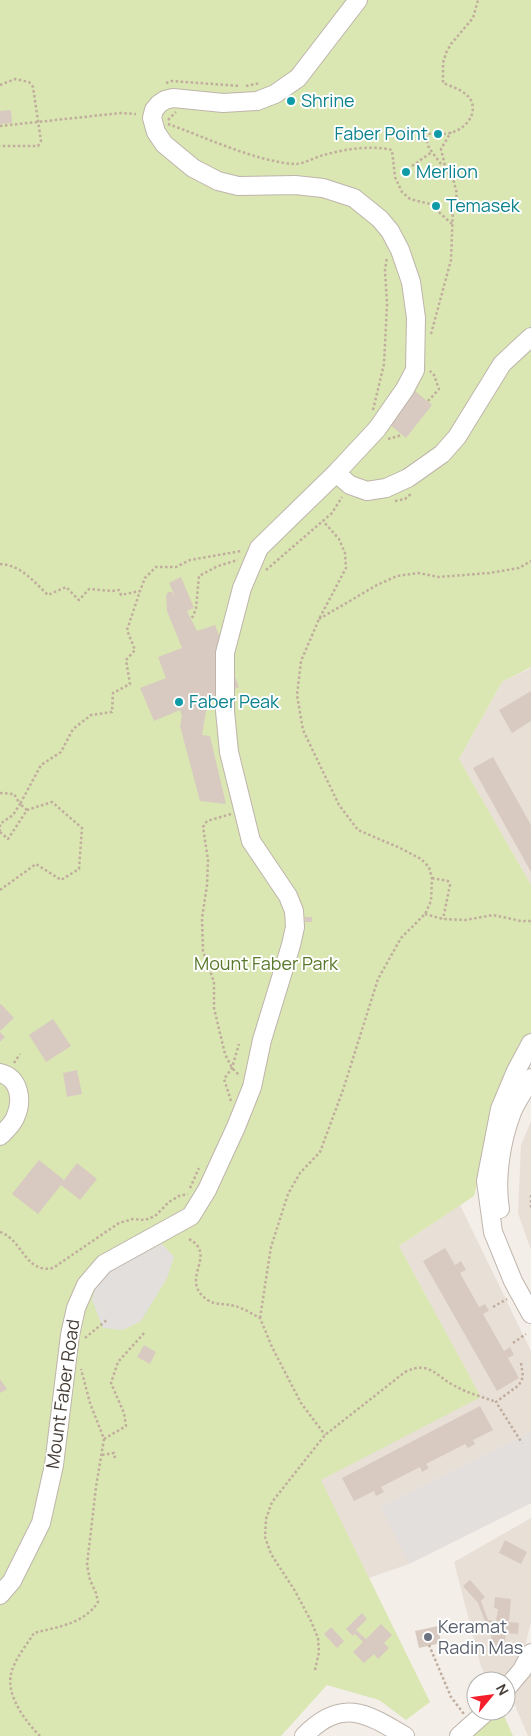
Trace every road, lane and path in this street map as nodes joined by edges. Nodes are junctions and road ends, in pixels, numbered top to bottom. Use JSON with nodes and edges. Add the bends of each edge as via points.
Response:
{"nodes":[{"id":1,"x":358,"y":0,"type":"edge"},
{"id":2,"x":478,"y":0,"type":"edge"},
{"id":3,"x":260,"y":83,"type":"dead end"},
{"id":4,"x":0,"y":85,"type":"edge"},
{"id":5,"x":164,"y":85,"type":"dead end"},
{"id":6,"x":139,"y":108,"type":"dead end"},
{"id":7,"x":136,"y":114,"type":"junction"},
{"id":8,"x":138,"y":120,"type":"dead end"},
{"id":9,"x":39,"y":121,"type":"junction"},
{"id":10,"x":164,"y":122,"type":"dead end"},
{"id":11,"x":0,"y":126,"type":"edge"},
{"id":12,"x":451,"y":132,"type":"junction"},
{"id":13,"x":0,"y":146,"type":"edge"},
{"id":14,"x":432,"y":152,"type":"junction"},
{"id":15,"x":412,"y":166,"type":"dead end"},
{"id":16,"x":446,"y":170,"type":"junction"},
{"id":17,"x":452,"y":224,"type":"junction"},
{"id":18,"x":385,"y":270,"type":"dead end"},
{"id":19,"x":431,"y":337,"type":"dead end"},
{"id":20,"x":531,"y":337,"type":"edge"},
{"id":21,"x":429,"y":370,"type":"dead end"},
{"id":22,"x":428,"y":401,"type":"dead end"},
{"id":23,"x":373,"y":406,"type":"dead end"},
{"id":24,"x":336,"y":473,"type":"junction"},
{"id":25,"x":342,"y":498,"type":"dead end"},
{"id":26,"x":323,"y":521,"type":"junction"},
{"id":27,"x":241,"y":551,"type":"dead end"},
{"id":28,"x":242,"y":559,"type":"dead end"},
{"id":29,"x":531,"y":561,"type":"edge"},
{"id":30,"x":0,"y":564,"type":"edge"},
{"id":31,"x":264,"y":571,"type":"dead end"},
{"id":32,"x":140,"y":591,"type":"junction"},
{"id":33,"x":192,"y":618,"type":"dead end"},
{"id":34,"x":319,"y":619,"type":"junction"},
{"id":35,"x":0,"y":794,"type":"edge"},
{"id":36,"x":20,"y":804,"type":"junction"},
{"id":37,"x":28,"y":810,"type":"junction"},
{"id":38,"x":233,"y":813,"type":"dead end"},
{"id":39,"x":0,"y":832,"type":"edge"},
{"id":40,"x":432,"y":878,"type":"junction"},
{"id":41,"x":0,"y":890,"type":"edge"},
{"id":42,"x":425,"y":914,"type":"junction"},
{"id":43,"x":442,"y":919,"type":"junction"},
{"id":44,"x":531,"y":921,"type":"edge"},
{"id":45,"x":531,"y":1043,"type":"edge"},
{"id":46,"x":239,"y":1044,"type":"dead end"},
{"id":47,"x":20,"y":1054,"type":"dead end"},
{"id":48,"x":232,"y":1068,"type":"junction"},
{"id":49,"x":5,"y":1071,"type":"edge"},
{"id":50,"x":526,"y":1076,"type":"edge"},
{"id":51,"x":231,"y":1101,"type":"dead end"},
{"id":52,"x":0,"y":1136,"type":"edge"},
{"id":53,"x":187,"y":1194,"type":"dead end"},
{"id":54,"x":531,"y":1195,"type":"edge"},
{"id":55,"x":531,"y":1209,"type":"edge"},
{"id":56,"x":0,"y":1232,"type":"edge"},
{"id":57,"x":189,"y":1239,"type":"dead end"},
{"id":58,"x":531,"y":1291,"type":"edge"},
{"id":59,"x":505,"y":1300,"type":"dead end"},
{"id":60,"x":493,"y":1307,"type":"dead end"},
{"id":61,"x":531,"y":1314,"type":"edge"},
{"id":62,"x":260,"y":1318,"type":"junction"},
{"id":63,"x":108,"y":1319,"type":"dead end"},
{"id":64,"x":145,"y":1332,"type":"dead end"},
{"id":65,"x":526,"y":1334,"type":"dead end"},
{"id":66,"x":81,"y":1342,"type":"dead end"},
{"id":67,"x":513,"y":1343,"type":"dead end"},
{"id":68,"x":521,"y":1363,"type":"dead end"},
{"id":69,"x":81,"y":1366,"type":"dead end"},
{"id":70,"x":496,"y":1402,"type":"junction"},
{"id":71,"x":325,"y":1435,"type":"junction"},
{"id":72,"x":104,"y":1439,"type":"junction"},
{"id":73,"x":522,"y":1443,"type":"dead end"},
{"id":74,"x":102,"y":1455,"type":"junction"},
{"id":75,"x":115,"y":1458,"type":"dead end"},
{"id":76,"x":0,"y":1595,"type":"edge"},
{"id":77,"x":429,"y":1645,"type":"dead end"},
{"id":78,"x":531,"y":1653,"type":"edge"},
{"id":79,"x":315,"y":1670,"type":"dead end"},
{"id":80,"x":516,"y":1677,"type":"edge"},
{"id":81,"x":476,"y":1721,"type":"edge"},
{"id":82,"x":465,"y":1731,"type":"edge"},
{"id":83,"x":40,"y":1736,"type":"edge"},
{"id":84,"x":304,"y":1736,"type":"edge"},
{"id":85,"x":405,"y":1736,"type":"edge"}],
"edges":[{"from":1,"to":24,"type":"street","name":"Mount Faber Road","via":[[298,78],[275,94],[257,101],[223,103],[173,98],[159,104],[152,118],[164,144],[193,168],[218,181],[238,186],[295,185],[323,188],[354,198],[380,219],[400,250],[411,282],[416,318],[415,370],[377,429]]},
{"from":2,"to":12,"type":"path","via":[[473,18],[451,44],[443,64],[444,84],[458,88],[472,103],[469,120]]},
{"from":3,"to":5,"type":"path","via":[[242,86],[172,81]]},
{"from":4,"to":9,"type":"path","via":[[15,79],[29,82]]},
{"from":6,"to":7,"type":"path"},
{"from":7,"to":8,"type":"path"},
{"from":7,"to":9,"type":"path"},
{"from":9,"to":11,"type":"path"},
{"from":9,"to":13,"type":"path","via":[[42,141],[38,146]]},
{"from":10,"to":17,"type":"path","via":[[264,159],[297,164],[346,150],[392,150],[395,177],[402,192],[410,199],[430,204]]},
{"from":12,"to":14,"type":"path","via":[[428,134],[426,143]]},
{"from":12,"to":16,"type":"path","via":[[441,149]]},
{"from":14,"to":15,"type":"path"},
{"from":14,"to":16,"type":"path"},
{"from":16,"to":17,"type":"path","via":[[457,194]]},
{"from":17,"to":19,"type":"path","via":[[451,260]]},
{"from":18,"to":23,"type":"path","via":[[388,304],[384,364]]},
{"from":20,"to":24,"type":"street","via":[[502,364],[457,437],[442,454],[408,478],[386,488],[367,491],[350,485]]},
{"from":21,"to":22,"type":"path","via":[[439,389]]},
{"from":24,"to":76,"type":"street","name":"Mount Faber Road","via":[[259,548],[242,588],[225,653],[229,752],[248,847],[288,896],[294,911],[291,944],[262,1040],[252,1087],[207,1190],[191,1216],[104,1264],[86,1285],[76,1308],[70,1335],[54,1465],[41,1522],[12,1581]]},
{"from":25,"to":26,"type":"path"},
{"from":26,"to":31,"type":"path"},
{"from":26,"to":34,"type":"path","via":[[339,539],[345,553],[346,568]]},
{"from":27,"to":32,"type":"path","via":[[190,560],[176,567],[156,568],[145,578]]},
{"from":28,"to":33,"type":"path","via":[[199,576]]},
{"from":29,"to":34,"type":"path","via":[[519,568],[489,573],[397,576]]},
{"from":30,"to":32,"type":"path","via":[[24,572],[48,595],[66,587],[79,600],[89,589],[119,590],[121,595]]},
{"from":32,"to":36,"type":"path","via":[[127,630],[135,650],[126,660],[130,684],[113,693],[112,712],[91,715],[73,729],[61,752],[42,765]]},
{"from":34,"to":40,"type":"path","via":[[301,661],[297,695],[303,730],[339,805],[358,830],[421,859],[429,867]]},
{"from":35,"to":36,"type":"path","via":[[14,794]]},
{"from":36,"to":37,"type":"path"},
{"from":36,"to":39,"type":"path","via":[[13,815],[0,824]]},
{"from":37,"to":39,"type":"path","via":[[8,839]]},
{"from":37,"to":41,"type":"path","via":[[52,802],[82,828],[79,869],[61,880],[36,864]]},
{"from":38,"to":48,"type":"path","via":[[207,821],[202,831],[208,860],[202,918],[203,951],[214,982],[214,1008],[225,1054]]},
{"from":40,"to":42,"type":"path","via":[[431,901]]},
{"from":40,"to":43,"type":"path","via":[[448,881],[450,885]]},
{"from":42,"to":43,"type":"path"},
{"from":42,"to":62,"type":"path","via":[[401,938],[378,979],[320,1152],[300,1173],[288,1194],[271,1247]]},
{"from":43,"to":44,"type":"path","via":[[465,920],[493,915]]},
{"from":45,"to":50,"type":"street"},
{"from":46,"to":48,"type":"path"},
{"from":47,"to":49,"type":"path"},
{"from":48,"to":51,"type":"path","via":[[224,1079]]},
{"from":49,"to":52,"type":"street","via":[[16,1083],[18,1108],[15,1119]]},
{"from":50,"to":58,"type":"street","via":[[501,1154],[499,1205],[504,1234]]},
{"from":50,"to":61,"type":"street","via":[[500,1109],[486,1181],[492,1232]]},
{"from":53,"to":56,"type":"path","via":[[169,1202],[155,1216],[119,1223],[53,1268],[34,1266],[13,1239]]},
{"from":54,"to":55,"type":"path"},
{"from":57,"to":62,"type":"path","via":[[200,1250],[195,1281],[204,1297],[220,1305],[236,1306]]},
{"from":59,"to":60,"type":"path"},
{"from":62,"to":71,"type":"path","via":[[301,1403]]},
{"from":63,"to":66,"type":"path"},
{"from":64,"to":72,"type":"path","via":[[118,1362],[111,1382],[126,1426]]},
{"from":65,"to":67,"type":"path"},
{"from":68,"to":70,"type":"path","via":[[523,1377],[519,1385]]},
{"from":69,"to":72,"type":"path","via":[[90,1403]]},
{"from":70,"to":71,"type":"path","via":[[454,1386],[430,1369],[413,1368]]},
{"from":70,"to":73,"type":"path"},
{"from":71,"to":79,"type":"path","via":[[272,1502],[266,1519],[265,1537],[271,1554],[295,1591],[318,1638]]},
{"from":72,"to":74,"type":"path"},
{"from":74,"to":75,"type":"path","via":[[114,1453]]},
{"from":74,"to":83,"type":"path","via":[[87,1565],[98,1602],[82,1619],[34,1633],[10,1676],[12,1694],[26,1723]]},
{"from":77,"to":82,"type":"path"},
{"from":78,"to":80,"type":"street"},
{"from":81,"to":82,"type":"street"},
{"from":84,"to":85,"type":"street","via":[[327,1717],[350,1712],[375,1718]]}]}
